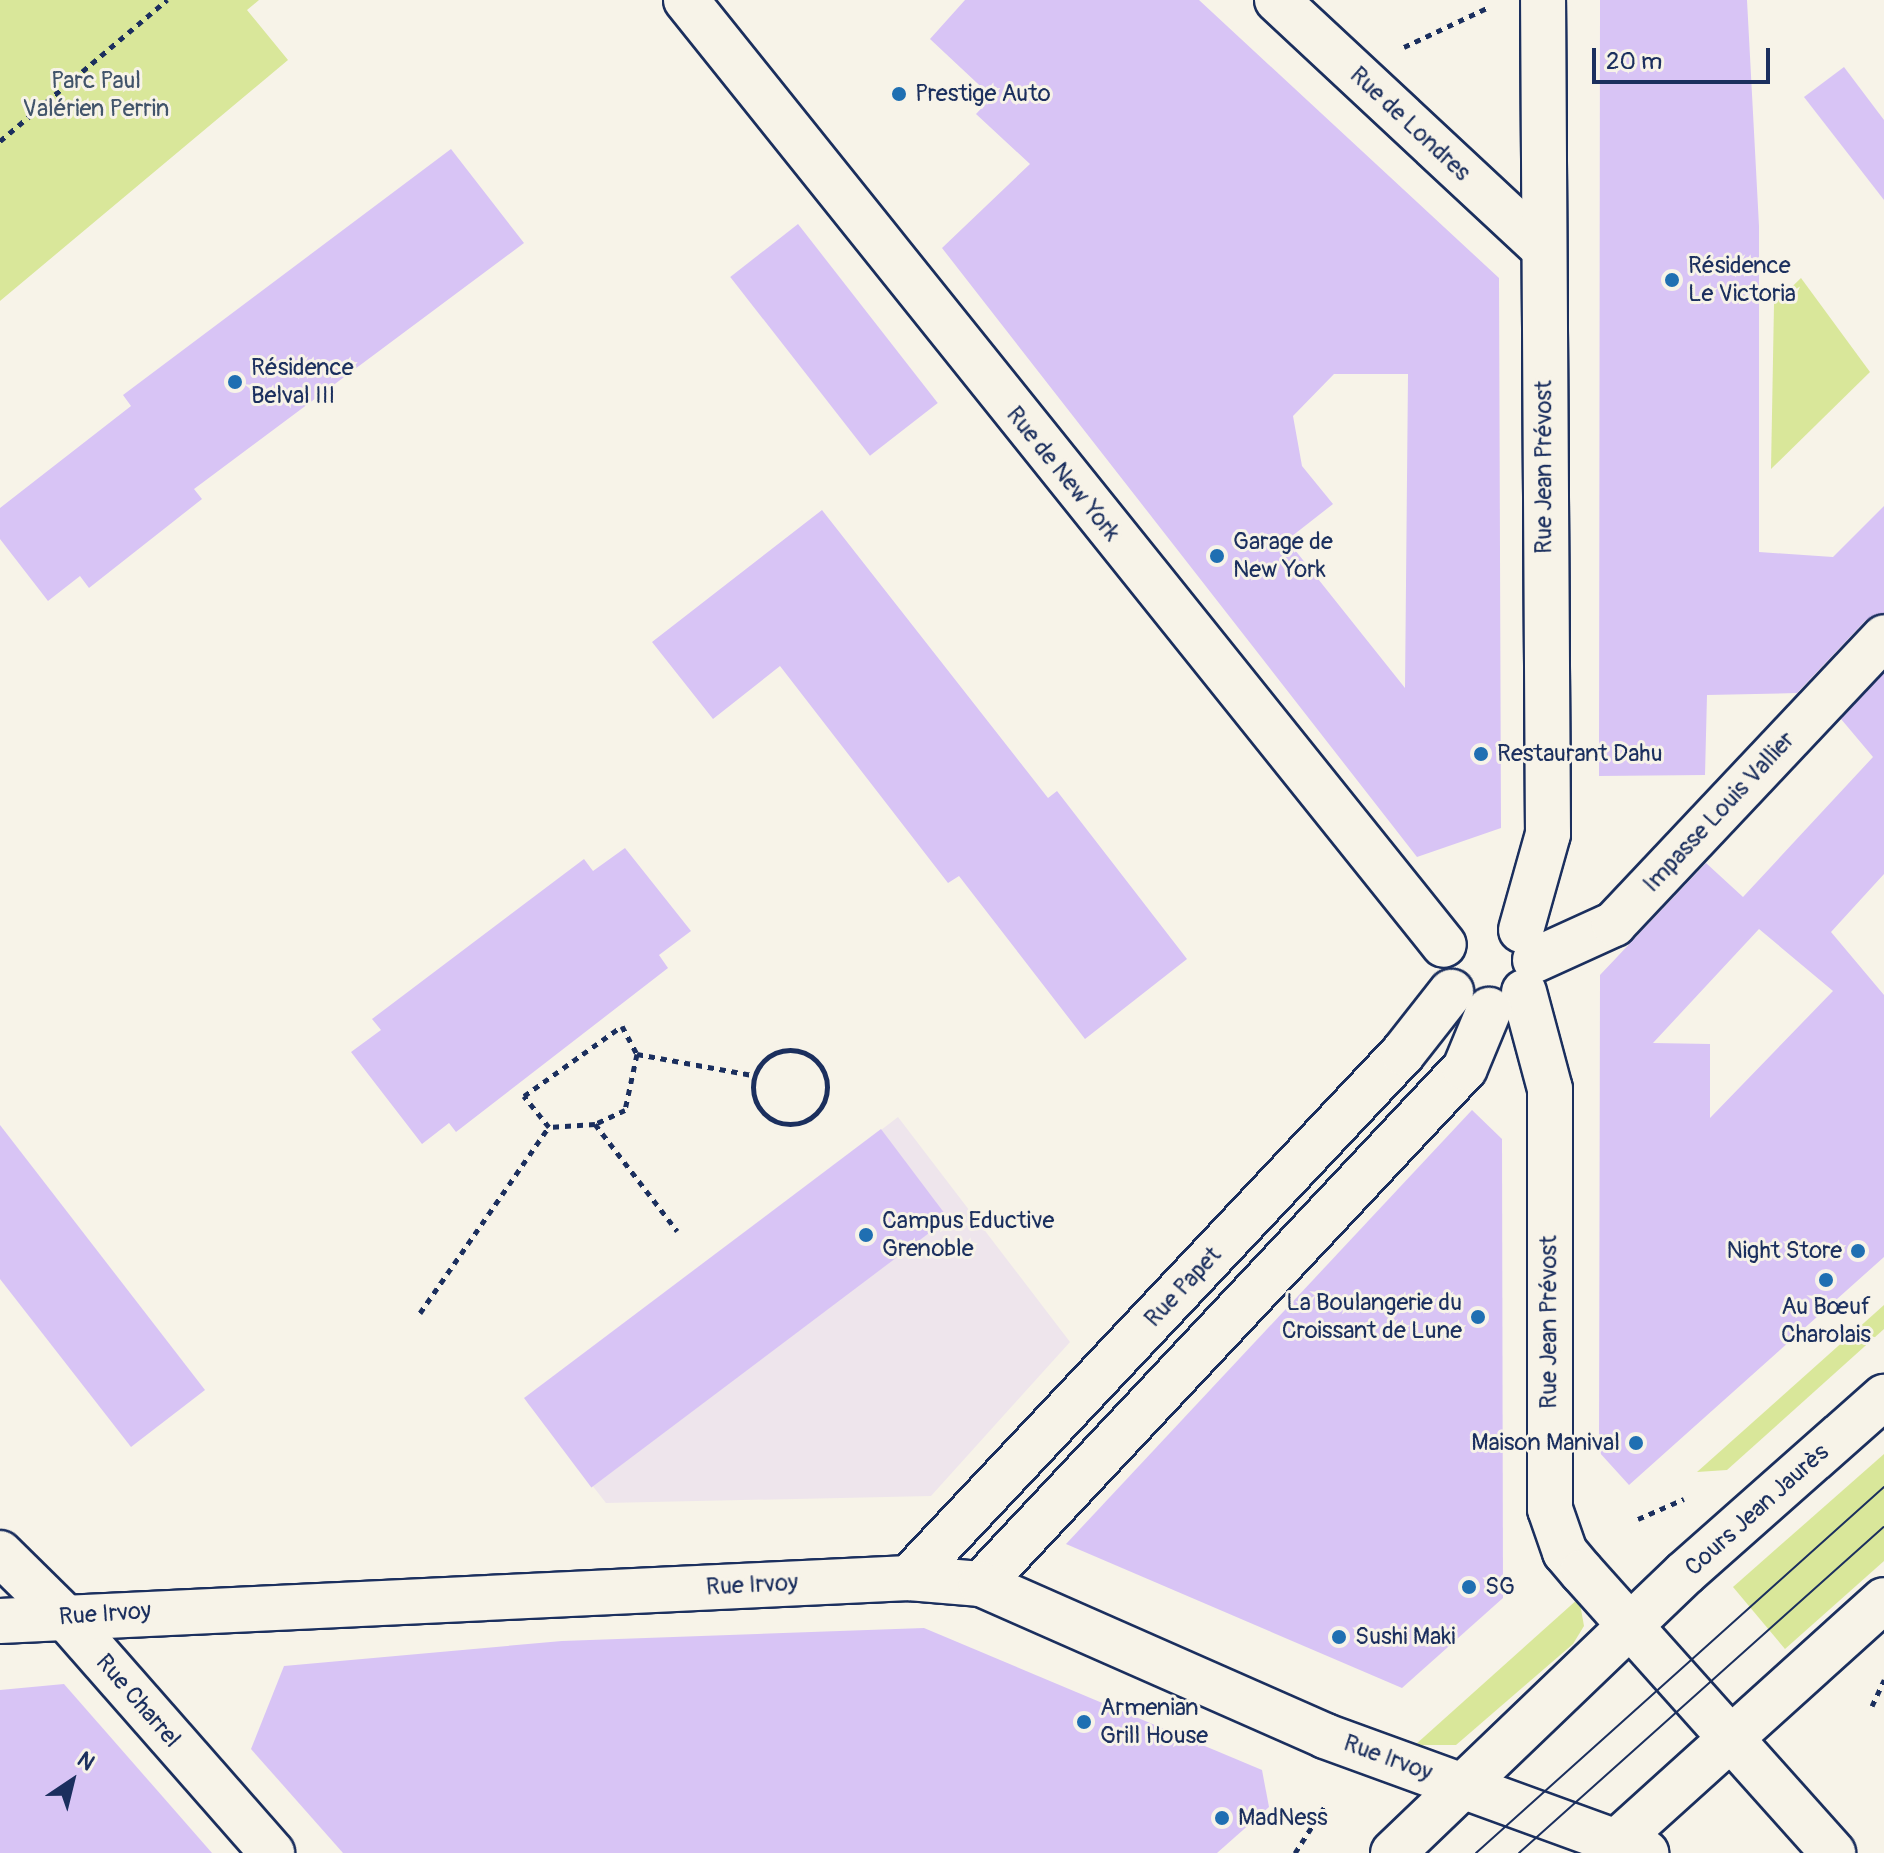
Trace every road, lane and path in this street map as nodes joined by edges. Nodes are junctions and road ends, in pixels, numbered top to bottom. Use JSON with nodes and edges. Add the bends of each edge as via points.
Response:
{"nodes":[{"id":1,"x":686,"y":0,"type":"edge"},
{"id":2,"x":1277,"y":0,"type":"edge"},
{"id":3,"x":1504,"y":0,"type":"edge"},
{"id":4,"x":1543,"y":0,"type":"edge"},
{"id":5,"x":163,"y":1,"type":"edge"},
{"id":6,"x":1352,"y":71,"type":"junction"},
{"id":7,"x":0,"y":141,"type":"edge"},
{"id":8,"x":1543,"y":248,"type":"junction"},
{"id":9,"x":1884,"y":637,"type":"edge"},
{"id":10,"x":1490,"y":958,"type":"junction"},
{"id":11,"x":637,"y":1054,"type":"junction"},
{"id":12,"x":752,"y":1075,"type":"junction"},
{"id":13,"x":595,"y":1124,"type":"junction"},
{"id":14,"x":549,"y":1127,"type":"junction"},
{"id":15,"x":677,"y":1231,"type":"dead end"},
{"id":16,"x":420,"y":1313,"type":"dead end"},
{"id":17,"x":1884,"y":1397,"type":"edge"},
{"id":18,"x":0,"y":1553,"type":"edge"},
{"id":19,"x":909,"y":1578,"type":"junction"},
{"id":20,"x":981,"y":1584,"type":"junction"},
{"id":21,"x":1881,"y":1608,"type":"edge"},
{"id":22,"x":65,"y":1617,"type":"junction"},
{"id":23,"x":0,"y":1621,"type":"edge"},
{"id":24,"x":1634,"y":1625,"type":"junction"},
{"id":25,"x":1884,"y":1680,"type":"edge"},
{"id":26,"x":1872,"y":1706,"type":"dead end"},
{"id":27,"x":1729,"y":1740,"type":"junction"},
{"id":28,"x":1464,"y":1786,"type":"junction"},
{"id":29,"x":1325,"y":1806,"type":"dead end"},
{"id":30,"x":1622,"y":1849,"type":"edge"},
{"id":31,"x":272,"y":1853,"type":"edge"},
{"id":32,"x":1295,"y":1853,"type":"edge"},
{"id":33,"x":1393,"y":1853,"type":"edge"},
{"id":34,"x":1833,"y":1853,"type":"edge"}],
"edges":[{"from":1,"to":10,"type":"street","name":"Rue de New York"},
{"from":2,"to":6,"type":"street","name":"Rue de Londres"},
{"from":3,"to":6,"type":"path"},
{"from":4,"to":8,"type":"street","name":"Rue Jean Prévost"},
{"from":5,"to":7,"type":"path"},
{"from":6,"to":8,"type":"street","name":"Rue de Londres"},
{"from":8,"to":10,"type":"street","name":"Rue Jean Prévost","via":[[1548,834]]},
{"from":9,"to":10,"type":"street","name":"Impasse Louis Vallier","via":[[1614,924]]},
{"from":10,"to":19,"type":"street","name":"Rue Papet"},
{"from":10,"to":20,"type":"street","via":[[1465,1068]]},
{"from":10,"to":24,"type":"street","name":"Rue Jean Prévost","via":[[1550,1089],[1550,1509],[1565,1552]]},
{"from":11,"to":12,"type":"path"},
{"from":11,"to":13,"type":"path","via":[[625,1110]]},
{"from":11,"to":14,"type":"path","via":[[622,1026],[524,1096]]},
{"from":12,"to":12,"type":"path","via":[[781,1048],[818,1059],[829,1084],[818,1113],[793,1126],[771,1121],[753,1101]]},
{"from":13,"to":14,"type":"path"},
{"from":13,"to":15,"type":"path"},
{"from":14,"to":16,"type":"path"},
{"from":17,"to":24,"type":"street","name":"Cours Jean Jaurès"},
{"from":18,"to":22,"type":"street","name":"Rue Charrel"},
{"from":19,"to":20,"type":"street","name":"Rue Irvoy"},
{"from":19,"to":22,"type":"street","name":"Rue Irvoy"},
{"from":20,"to":28,"type":"street","name":"Rue Irvoy","via":[[1303,1727]]},
{"from":21,"to":27,"type":"street"},
{"from":22,"to":23,"type":"street","name":"Rue Irvoy"},
{"from":22,"to":31,"type":"street","name":"Rue Charrel"},
{"from":24,"to":27,"type":"street"},
{"from":24,"to":28,"type":"street","name":"Cours Jean Jaurès"},
{"from":25,"to":26,"type":"path"},
{"from":27,"to":30,"type":"street"},
{"from":27,"to":34,"type":"street"},
{"from":28,"to":30,"type":"street"},
{"from":28,"to":33,"type":"street","name":"Cours Jean Jaurès"},
{"from":29,"to":32,"type":"path"}]}
